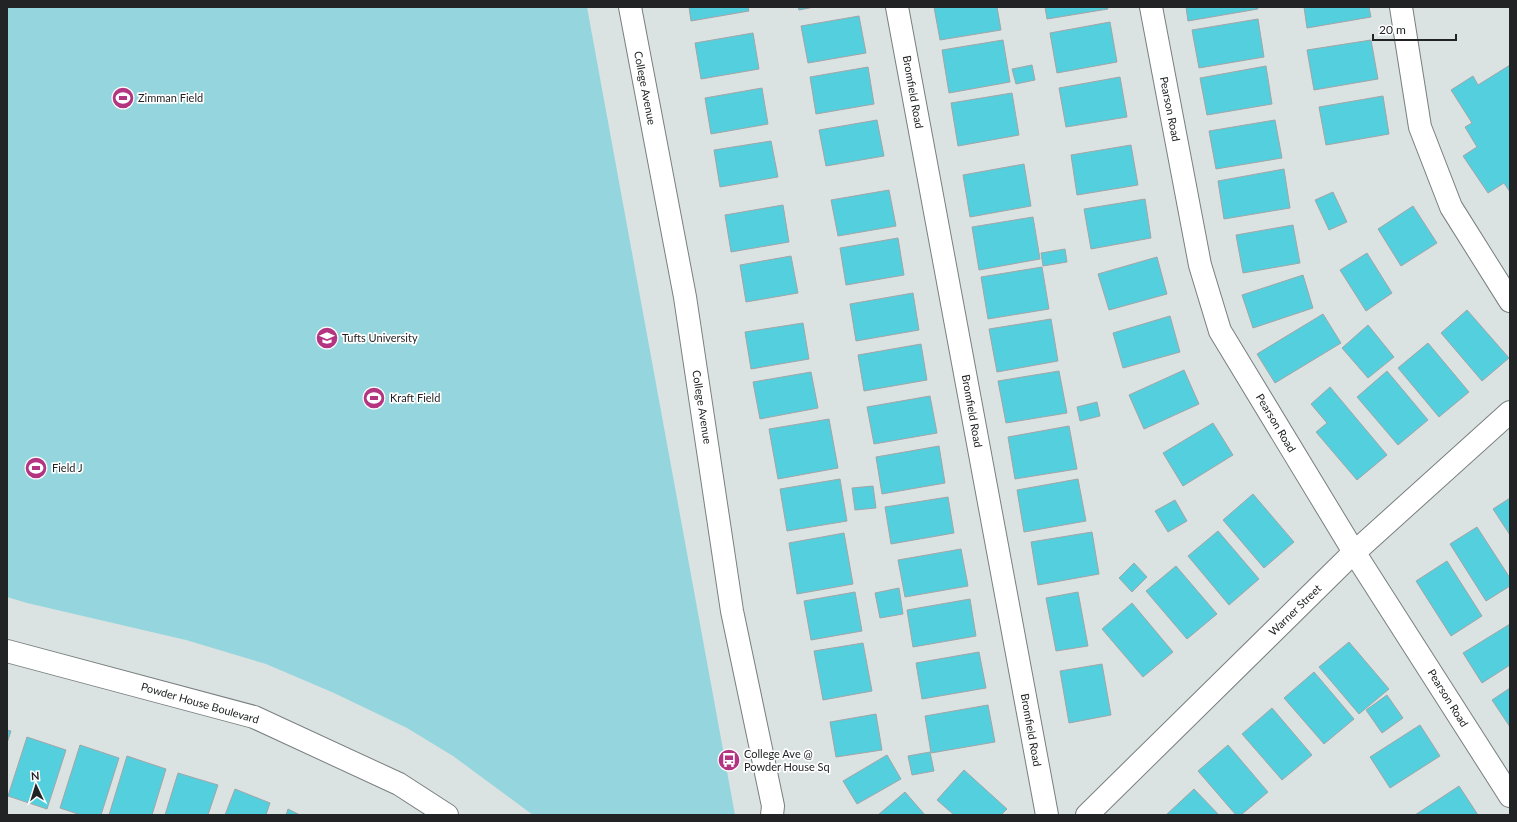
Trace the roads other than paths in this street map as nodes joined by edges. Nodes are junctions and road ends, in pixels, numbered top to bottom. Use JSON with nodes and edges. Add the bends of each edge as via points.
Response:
{"nodes":[{"id":1,"x":630,"y":7,"type":"edge"},
{"id":2,"x":897,"y":7,"type":"edge"},
{"id":3,"x":1151,"y":7,"type":"edge"},
{"id":4,"x":1401,"y":7,"type":"edge"},
{"id":5,"x":1510,"y":300,"type":"edge"},
{"id":6,"x":1510,"y":412,"type":"edge"},
{"id":7,"x":1354,"y":552,"type":"junction"},
{"id":8,"x":7,"y":651,"type":"edge"},
{"id":9,"x":1510,"y":796,"type":"edge"},
{"id":10,"x":775,"y":812,"type":"edge"},
{"id":11,"x":447,"y":815,"type":"edge"},
{"id":12,"x":1047,"y":815,"type":"edge"},
{"id":13,"x":1087,"y":815,"type":"edge"}],
"edges":[{"from":1,"to":10,"type":"street","name":"College Avenue","via":[[685,297],[732,610]]},
{"from":2,"to":12,"type":"street","name":"Bromfield Road"},
{"from":3,"to":7,"type":"street","name":"Pearson Road","via":[[1200,265],[1220,331]]},
{"from":4,"to":5,"type":"street","via":[[1420,127],[1451,207]]},
{"from":6,"to":7,"type":"street","name":"Warner Street"},
{"from":7,"to":9,"type":"street","name":"Pearson Road"},
{"from":7,"to":13,"type":"street","name":"Warner Street"},
{"from":8,"to":11,"type":"street","name":"Powder House Boulevard","via":[[254,717],[399,784]]}]}
